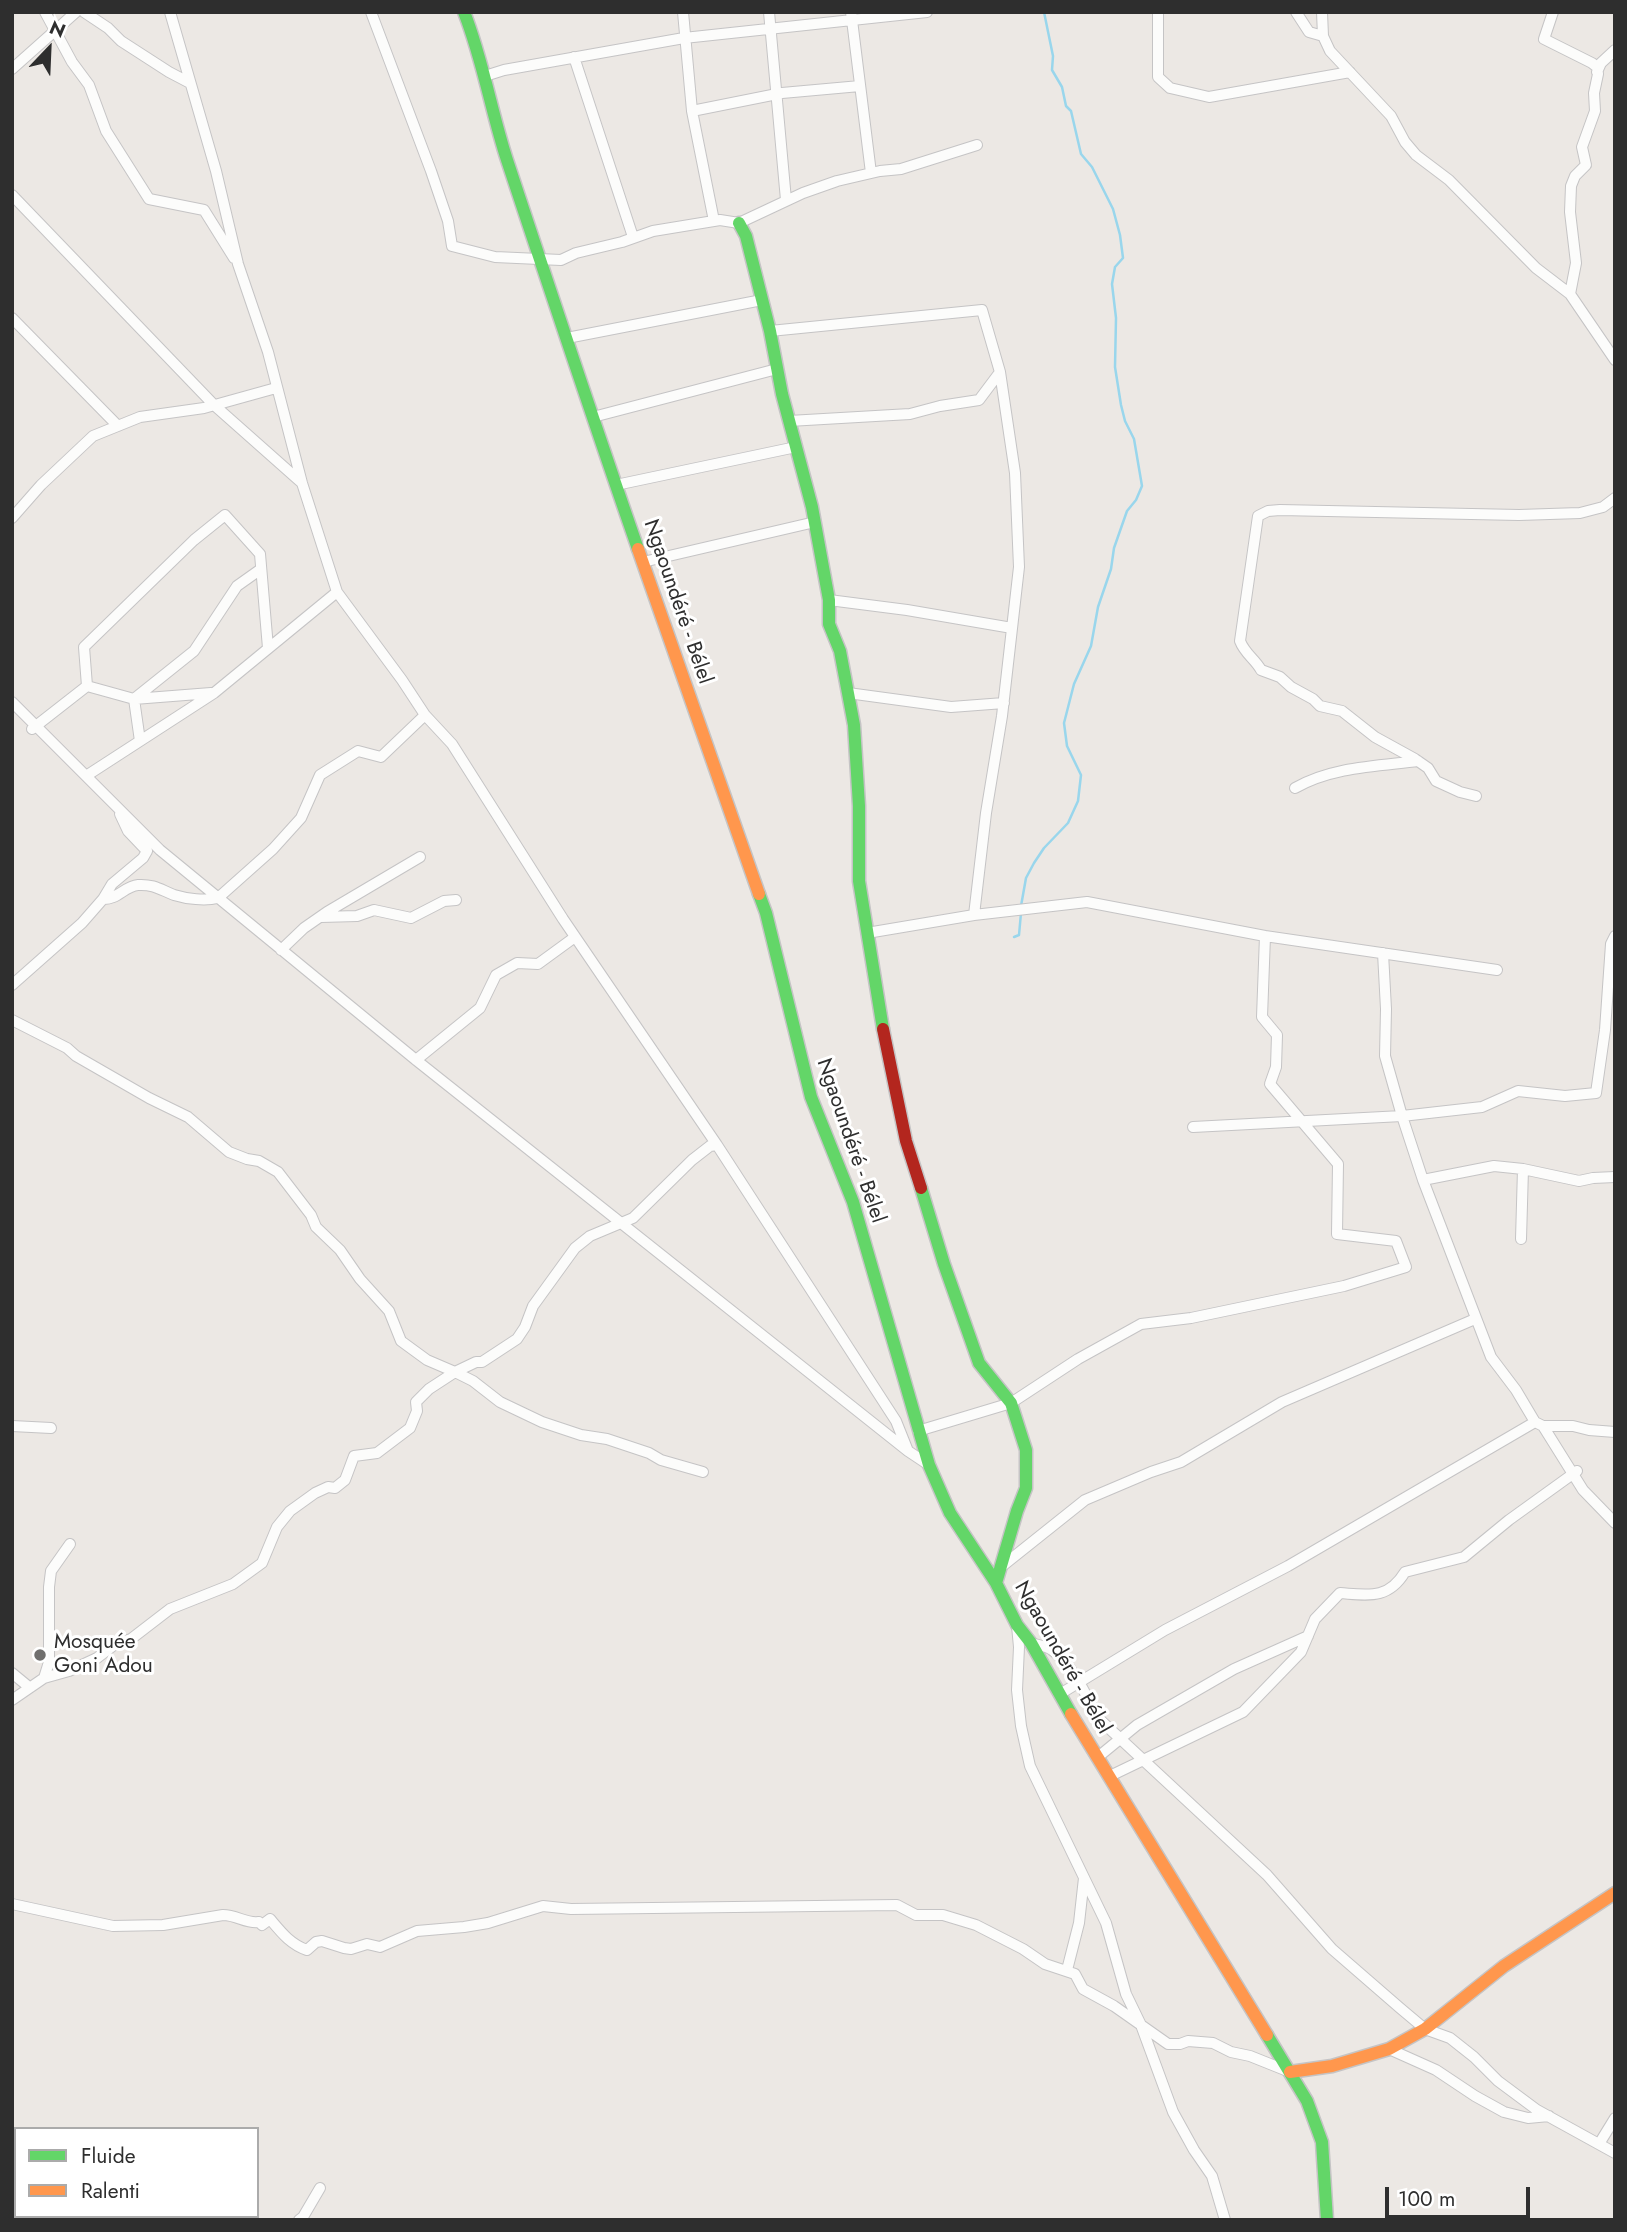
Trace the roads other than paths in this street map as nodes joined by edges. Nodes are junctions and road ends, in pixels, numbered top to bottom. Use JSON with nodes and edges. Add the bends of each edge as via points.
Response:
{"nodes":[{"id":1,"x":45,"y":12,"type":"edge"},
{"id":2,"x":76,"y":12,"type":"edge"},
{"id":3,"x":84,"y":12,"type":"edge"},
{"id":4,"x":170,"y":12,"type":"edge"},
{"id":5,"x":371,"y":12,"type":"edge"},
{"id":6,"x":464,"y":12,"type":"edge"},
{"id":7,"x":683,"y":12,"type":"edge"},
{"id":8,"x":769,"y":12,"type":"edge"},
{"id":9,"x":927,"y":12,"type":"edge"},
{"id":10,"x":1158,"y":12,"type":"edge"},
{"id":11,"x":1296,"y":12,"type":"edge"},
{"id":12,"x":1322,"y":12,"type":"edge"},
{"id":13,"x":1553,"y":12,"type":"edge"},
{"id":14,"x":851,"y":16,"type":"edge"},
{"id":15,"x":771,"y":29,"type":"junction"},
{"id":16,"x":54,"y":31,"type":"junction"},
{"id":17,"x":1322,"y":36,"type":"junction"},
{"id":18,"x":686,"y":38,"type":"junction"},
{"id":19,"x":1615,"y":50,"type":"edge"},
{"id":20,"x":574,"y":57,"type":"junction"},
{"id":21,"x":12,"y":69,"type":"edge"},
{"id":22,"x":1350,"y":72,"type":"junction"},
{"id":23,"x":1597,"y":72,"type":"junction"},
{"id":24,"x":485,"y":76,"type":"junction"},
{"id":25,"x":190,"y":83,"type":"junction"},
{"id":26,"x":860,"y":86,"type":"junction"},
{"id":27,"x":776,"y":93,"type":"junction"},
{"id":28,"x":692,"y":111,"type":"junction"},
{"id":29,"x":977,"y":145,"type":"dead end"},
{"id":30,"x":871,"y":173,"type":"junction"},
{"id":31,"x":12,"y":195,"type":"edge"},
{"id":32,"x":786,"y":201,"type":"junction"},
{"id":33,"x":714,"y":221,"type":"junction"},
{"id":34,"x":739,"y":222,"type":"junction"},
{"id":35,"x":634,"y":237,"type":"junction"},
{"id":36,"x":541,"y":258,"type":"junction"},
{"id":37,"x":238,"y":264,"type":"junction"},
{"id":38,"x":1570,"y":294,"type":"junction"},
{"id":39,"x":762,"y":300,"type":"junction"},
{"id":40,"x":12,"y":318,"type":"edge"},
{"id":41,"x":770,"y":331,"type":"junction"},
{"id":42,"x":567,"y":338,"type":"junction"},
{"id":43,"x":1615,"y":360,"type":"edge"},
{"id":44,"x":778,"y":369,"type":"junction"},
{"id":45,"x":1000,"y":372,"type":"junction"},
{"id":46,"x":276,"y":388,"type":"junction"},
{"id":47,"x":214,"y":405,"type":"junction"},
{"id":48,"x":593,"y":417,"type":"junction"},
{"id":49,"x":789,"y":421,"type":"junction"},
{"id":50,"x":118,"y":426,"type":"junction"},
{"id":51,"x":796,"y":447,"type":"junction"},
{"id":52,"x":302,"y":482,"type":"junction"},
{"id":53,"x":616,"y":485,"type":"junction"},
{"id":54,"x":1615,"y":498,"type":"edge"},
{"id":55,"x":12,"y":518,"type":"edge"},
{"id":56,"x":815,"y":522,"type":"junction"},
{"id":57,"x":642,"y":562,"type":"junction"},
{"id":58,"x":261,"y":569,"type":"junction"},
{"id":59,"x":337,"y":592,"type":"junction"},
{"id":60,"x":829,"y":600,"type":"junction"},
{"id":61,"x":1012,"y":628,"type":"junction"},
{"id":62,"x":268,"y":649,"type":"junction"},
{"id":63,"x":88,"y":686,"type":"junction"},
{"id":64,"x":214,"y":693,"type":"junction"},
{"id":65,"x":848,"y":693,"type":"junction"},
{"id":66,"x":134,"y":699,"type":"junction"},
{"id":67,"x":12,"y":702,"type":"edge"},
{"id":68,"x":1004,"y":703,"type":"junction"},
{"id":69,"x":425,"y":715,"type":"junction"},
{"id":70,"x":33,"y":728,"type":"junction"},
{"id":71,"x":141,"y":741,"type":"junction"},
{"id":72,"x":1418,"y":761,"type":"junction"},
{"id":73,"x":86,"y":776,"type":"junction"},
{"id":74,"x":1295,"y":788,"type":"dead end"},
{"id":75,"x":1476,"y":796,"type":"dead end"},
{"id":76,"x":116,"y":806,"type":"junction"},
{"id":77,"x":421,"y":857,"type":"dead end"},
{"id":78,"x":218,"y":898,"type":"junction"},
{"id":79,"x":103,"y":900,"type":"junction"},
{"id":80,"x":456,"y":900,"type":"dead end"},
{"id":81,"x":974,"y":915,"type":"junction"},
{"id":82,"x":320,"y":917,"type":"junction"},
{"id":83,"x":867,"y":933,"type":"junction"},
{"id":84,"x":1265,"y":936,"type":"junction"},
{"id":85,"x":1615,"y":936,"type":"edge"},
{"id":86,"x":575,"y":937,"type":"junction"},
{"id":87,"x":281,"y":950,"type":"junction"},
{"id":88,"x":1383,"y":953,"type":"junction"},
{"id":89,"x":1497,"y":970,"type":"dead end"},
{"id":90,"x":12,"y":985,"type":"edge"},
{"id":91,"x":12,"y":1020,"type":"edge"},
{"id":92,"x":416,"y":1060,"type":"junction"},
{"id":93,"x":1402,"y":1116,"type":"junction"},
{"id":94,"x":1301,"y":1121,"type":"junction"},
{"id":95,"x":1193,"y":1127,"type":"dead end"},
{"id":96,"x":717,"y":1145,"type":"junction"},
{"id":97,"x":1523,"y":1169,"type":"junction"},
{"id":98,"x":1615,"y":1177,"type":"edge"},
{"id":99,"x":1423,"y":1180,"type":"junction"},
{"id":100,"x":622,"y":1224,"type":"junction"},
{"id":101,"x":1521,"y":1239,"type":"dead end"},
{"id":102,"x":1475,"y":1319,"type":"junction"},
{"id":103,"x":455,"y":1372,"type":"junction"},
{"id":104,"x":1011,"y":1403,"type":"junction"},
{"id":105,"x":1539,"y":1424,"type":"junction"},
{"id":106,"x":12,"y":1426,"type":"edge"},
{"id":107,"x":51,"y":1428,"type":"dead end"},
{"id":108,"x":918,"y":1431,"type":"junction"},
{"id":109,"x":1615,"y":1432,"type":"edge"},
{"id":110,"x":908,"y":1451,"type":"junction"},
{"id":111,"x":929,"y":1465,"type":"junction"},
{"id":112,"x":703,"y":1472,"type":"dead end"},
{"id":113,"x":1575,"y":1472,"type":"junction"},
{"id":114,"x":1615,"y":1523,"type":"edge"},
{"id":115,"x":70,"y":1544,"type":"dead end"},
{"id":116,"x":1001,"y":1567,"type":"junction"},
{"id":117,"x":996,"y":1583,"type":"junction"},
{"id":118,"x":1017,"y":1625,"type":"junction"},
{"id":119,"x":1308,"y":1636,"type":"junction"},
{"id":120,"x":1031,"y":1643,"type":"junction"},
{"id":121,"x":12,"y":1673,"type":"edge"},
{"id":122,"x":44,"y":1678,"type":"junction"},
{"id":123,"x":1079,"y":1683,"type":"junction"},
{"id":124,"x":29,"y":1687,"type":"junction"},
{"id":125,"x":1060,"y":1695,"type":"junction"},
{"id":126,"x":12,"y":1700,"type":"edge"},
{"id":127,"x":1120,"y":1738,"type":"junction"},
{"id":128,"x":1098,"y":1757,"type":"junction"},
{"id":129,"x":1143,"y":1760,"type":"junction"},
{"id":130,"x":1110,"y":1776,"type":"junction"},
{"id":131,"x":1084,"y":1877,"type":"junction"},
{"id":132,"x":1615,"y":1893,"type":"edge"},
{"id":133,"x":12,"y":1904,"type":"edge"},
{"id":134,"x":1067,"y":1970,"type":"junction"},
{"id":135,"x":1141,"y":2025,"type":"junction"},
{"id":136,"x":1425,"y":2029,"type":"junction"},
{"id":137,"x":1389,"y":2049,"type":"junction"},
{"id":138,"x":1290,"y":2072,"type":"junction"},
{"id":139,"x":1549,"y":2116,"type":"junction"},
{"id":140,"x":1615,"y":2118,"type":"edge"},
{"id":141,"x":1599,"y":2144,"type":"junction"},
{"id":142,"x":1615,"y":2153,"type":"edge"},
{"id":143,"x":320,"y":2188,"type":"dead end"},
{"id":144,"x":299,"y":2220,"type":"edge"},
{"id":145,"x":1225,"y":2220,"type":"edge"},
{"id":146,"x":1327,"y":2220,"type":"edge"}],
"edges":[{"from":1,"to":16,"type":"street"},
{"from":2,"to":16,"type":"street"},
{"from":3,"to":25,"type":"street","via":[[121,41]]},
{"from":4,"to":25,"type":"street"},
{"from":5,"to":36,"type":"street","via":[[431,170],[452,246],[495,257]]},
{"from":6,"to":24,"type":"main road","name":"Ngaoundéré - Bélel"},
{"from":7,"to":18,"type":"street"},
{"from":8,"to":15,"type":"street"},
{"from":9,"to":14,"type":"street"},
{"from":10,"to":22,"type":"street","via":[[1158,77],[1170,88],[1209,97]]},
{"from":11,"to":17,"type":"street","via":[[1309,32]]},
{"from":12,"to":17,"type":"street"},
{"from":13,"to":23,"type":"street","via":[[1544,39],[1592,62]]},
{"from":14,"to":15,"type":"street"},
{"from":14,"to":26,"type":"street"},
{"from":15,"to":18,"type":"street"},
{"from":15,"to":27,"type":"street"},
{"from":16,"to":21,"type":"street"},
{"from":16,"to":37,"type":"street","via":[[89,85],[106,131],[149,199],[204,210]]},
{"from":17,"to":22,"type":"street"},
{"from":18,"to":20,"type":"street"},
{"from":18,"to":28,"type":"street"},
{"from":19,"to":23,"type":"street"},
{"from":20,"to":24,"type":"street"},
{"from":20,"to":35,"type":"street"},
{"from":22,"to":38,"type":"street","via":[[1391,116],[1416,155],[1449,180],[1536,268]]},
{"from":23,"to":38,"type":"street","via":[[1595,111],[1582,147],[1586,165],[1571,186],[1576,263]]},
{"from":24,"to":36,"type":"main road","name":"Ngaoundéré - Bélel"},
{"from":25,"to":37,"type":"street"},
{"from":26,"to":27,"type":"street"},
{"from":26,"to":30,"type":"street"},
{"from":27,"to":28,"type":"street"},
{"from":27,"to":32,"type":"street"},
{"from":28,"to":33,"type":"street"},
{"from":29,"to":30,"type":"street","via":[[901,169]]},
{"from":30,"to":32,"type":"street"},
{"from":31,"to":47,"type":"street"},
{"from":32,"to":34,"type":"street"},
{"from":33,"to":34,"type":"street"},
{"from":33,"to":35,"type":"street"},
{"from":34,"to":39,"type":"main road"},
{"from":35,"to":36,"type":"street","via":[[561,260]]},
{"from":36,"to":42,"type":"main road","name":"Ngaoundéré - Bélel"},
{"from":37,"to":46,"type":"street"},
{"from":38,"to":43,"type":"street"},
{"from":39,"to":41,"type":"main road"},
{"from":39,"to":42,"type":"street"},
{"from":40,"to":50,"type":"street"},
{"from":41,"to":44,"type":"main road"},
{"from":41,"to":45,"type":"street","via":[[982,310]]},
{"from":42,"to":48,"type":"main road","name":"Ngaoundéré - Bélel"},
{"from":44,"to":48,"type":"street"},
{"from":44,"to":49,"type":"main road"},
{"from":45,"to":49,"type":"street","via":[[979,400],[910,414]]},
{"from":45,"to":61,"type":"street","via":[[1015,472],[1019,567]]},
{"from":46,"to":47,"type":"street"},
{"from":46,"to":52,"type":"street"},
{"from":47,"to":50,"type":"street"},
{"from":47,"to":52,"type":"street"},
{"from":48,"to":53,"type":"main road","name":"Ngaoundéré - Bélel"},
{"from":49,"to":51,"type":"main road"},
{"from":50,"to":55,"type":"street","via":[[93,436]]},
{"from":51,"to":53,"type":"street"},
{"from":51,"to":56,"type":"main road"},
{"from":52,"to":59,"type":"street"},
{"from":53,"to":57,"type":"main road","name":"Ngaoundéré - Bélel"},
{"from":54,"to":72,"type":"street","via":[[1603,507],[1580,513],[1280,510],[1258,516],[1240,641],[1245,653],[1261,670],[1280,677],[1320,706],[1342,711],[1375,737]]},
{"from":56,"to":57,"type":"street"},
{"from":56,"to":60,"type":"main road"},
{"from":57,"to":108,"type":"main road","name":"Ngaoundéré - Bélel","via":[[766,913],[811,1097],[853,1202]]},
{"from":58,"to":62,"type":"street"},
{"from":58,"to":63,"type":"street","via":[[260,554],[225,514],[84,647]]},
{"from":58,"to":66,"type":"street","via":[[237,586],[194,651]]},
{"from":59,"to":62,"type":"street"},
{"from":59,"to":69,"type":"street"},
{"from":60,"to":61,"type":"street"},
{"from":60,"to":65,"type":"main road","via":[[829,624]]},
{"from":61,"to":68,"type":"street"},
{"from":62,"to":64,"type":"street"},
{"from":63,"to":66,"type":"street"},
{"from":63,"to":70,"type":"street"},
{"from":64,"to":66,"type":"street"},
{"from":64,"to":71,"type":"street"},
{"from":65,"to":68,"type":"street","via":[[951,707]]},
{"from":65,"to":83,"type":"main road","via":[[859,806],[859,881]]},
{"from":66,"to":71,"type":"street"},
{"from":67,"to":70,"type":"street"},
{"from":68,"to":81,"type":"street"},
{"from":69,"to":78,"type":"street","via":[[381,757],[358,751],[320,775],[301,818]]},
{"from":69,"to":86,"type":"street","via":[[452,744]]},
{"from":70,"to":73,"type":"street"},
{"from":71,"to":73,"type":"street"},
{"from":72,"to":74,"type":"street","via":[[1357,768]]},
{"from":72,"to":75,"type":"street","via":[[1436,781]]},
{"from":73,"to":76,"type":"street"},
{"from":76,"to":78,"type":"street"},
{"from":76,"to":79,"type":"street","via":[[128,831],[147,851],[112,884]]},
{"from":77,"to":82,"type":"street"},
{"from":78,"to":79,"type":"street","via":[[185,897],[163,888],[135,885]]},
{"from":78,"to":87,"type":"street"},
{"from":79,"to":90,"type":"street"},
{"from":80,"to":82,"type":"street","via":[[444,901],[411,918],[374,911]]},
{"from":81,"to":83,"type":"street"},
{"from":81,"to":84,"type":"street","via":[[1087,902]]},
{"from":82,"to":87,"type":"street"},
{"from":83,"to":104,"type":"main road","via":[[906,1141],[932,1228],[979,1363]]},
{"from":84,"to":88,"type":"street"},
{"from":84,"to":94,"type":"street","via":[[1262,1017],[1277,1035],[1276,1067],[1270,1084]]},
{"from":85,"to":93,"type":"street","via":[[1596,1093],[1566,1096],[1518,1091],[1482,1107]]},
{"from":86,"to":92,"type":"street","via":[[538,964],[517,962],[496,975],[480,1008]]},
{"from":86,"to":96,"type":"street"},
{"from":87,"to":92,"type":"street"},
{"from":88,"to":89,"type":"street"},
{"from":88,"to":93,"type":"street","via":[[1385,1056]]},
{"from":91,"to":103,"type":"street","via":[[188,1117],[229,1152],[278,1172],[316,1227],[389,1311],[401,1341],[427,1360]]},
{"from":92,"to":100,"type":"street"},
{"from":93,"to":94,"type":"street"},
{"from":93,"to":99,"type":"street"},
{"from":94,"to":95,"type":"street"},
{"from":94,"to":104,"type":"street","via":[[1338,1164],[1337,1234],[1396,1241],[1406,1267],[1344,1286],[1141,1324]]},
{"from":96,"to":100,"type":"street","via":[[692,1160]]},
{"from":96,"to":110,"type":"street","via":[[896,1421]]},
{"from":97,"to":98,"type":"street","via":[[1579,1181]]},
{"from":97,"to":99,"type":"street","via":[[1494,1166]]},
{"from":97,"to":101,"type":"street"},
{"from":99,"to":102,"type":"street"},
{"from":100,"to":103,"type":"street","via":[[590,1236],[575,1248],[533,1306],[517,1339],[482,1362]]},
{"from":100,"to":110,"type":"street"},
{"from":102,"to":105,"type":"street","via":[[1495,1363]]},
{"from":102,"to":116,"type":"street","via":[[1282,1402],[1181,1462],[1085,1500]]},
{"from":103,"to":112,"type":"street","via":[[500,1402],[542,1422]]},
{"from":103,"to":122,"type":"street","via":[[416,1402],[410,1427],[377,1452],[354,1456],[345,1480],[307,1497],[282,1519],[256,1568],[233,1584],[170,1609],[131,1639],[90,1661]]},
{"from":104,"to":108,"type":"street"},
{"from":104,"to":116,"type":"main road","via":[[1026,1450],[1026,1488]]},
{"from":105,"to":109,"type":"street"},
{"from":105,"to":113,"type":"street"},
{"from":105,"to":123,"type":"street","via":[[1165,1630]]},
{"from":106,"to":107,"type":"street"},
{"from":108,"to":111,"type":"main road","name":"Ngaoundéré - Bélel"},
{"from":110,"to":111,"type":"street"},
{"from":111,"to":117,"type":"main road","name":"Ngaoundéré - Bélel","via":[[950,1513]]},
{"from":113,"to":114,"type":"street","via":[[1583,1490]]},
{"from":113,"to":119,"type":"street","via":[[1464,1557],[1405,1572],[1398,1584],[1377,1596],[1340,1593],[1315,1619]]},
{"from":115,"to":122,"type":"street","via":[[51,1571]]},
{"from":116,"to":117,"type":"main road"},
{"from":117,"to":118,"type":"main road","name":"Ngaoundéré - Bélel"},
{"from":118,"to":120,"type":"main road","name":"Ngaoundéré - Bélel"},
{"from":118,"to":131,"type":"street","via":[[1017,1690],[1030,1766]]},
{"from":119,"to":127,"type":"street","via":[[1234,1669]]},
{"from":119,"to":129,"type":"street","via":[[1301,1652],[1243,1712]]},
{"from":120,"to":123,"type":"street","via":[[1050,1648]]},
{"from":120,"to":125,"type":"main road","name":"Ngaoundéré - Bélel"},
{"from":121,"to":124,"type":"street"},
{"from":122,"to":124,"type":"street"},
{"from":123,"to":125,"type":"street"},
{"from":123,"to":127,"type":"street","via":[[1098,1718]]},
{"from":124,"to":126,"type":"street"},
{"from":125,"to":128,"type":"main road","name":"Ngaoundéré - Bélel"},
{"from":127,"to":128,"type":"street"},
{"from":127,"to":129,"type":"street"},
{"from":128,"to":130,"type":"main road","name":"Ngaoundéré - Bélel"},
{"from":129,"to":130,"type":"street"},
{"from":129,"to":136,"type":"street","via":[[1267,1875],[1332,1949]]},
{"from":130,"to":138,"type":"main road","name":"Ngaoundéré - Bélel"},
{"from":131,"to":134,"type":"street"},
{"from":131,"to":135,"type":"street","via":[[1106,1923],[1126,1994]]},
{"from":132,"to":136,"type":"main road","via":[[1504,1966]]},
{"from":133,"to":134,"type":"street","via":[[113,1926],[163,1925],[223,1915],[262,1925],[270,1919],[287,1940],[307,1950],[316,1941],[351,1949],[367,1944],[380,1947],[417,1931],[488,1923],[543,1906],[897,1905],[916,1915],[943,1914],[976,1925],[1045,1964]]},
{"from":134,"to":135,"type":"street","via":[[1075,1974],[1083,1989]]},
{"from":135,"to":138,"type":"street","via":[[1168,2044],[1213,2043]]},
{"from":135,"to":145,"type":"street","via":[[1173,2112],[1212,2176]]},
{"from":136,"to":137,"type":"main road"},
{"from":136,"to":139,"type":"street","via":[[1450,2038],[1498,2081]]},
{"from":137,"to":138,"type":"main road","via":[[1332,2066]]},
{"from":137,"to":139,"type":"street","via":[[1436,2070],[1504,2112],[1528,2119]]},
{"from":138,"to":146,"type":"main road","name":"Ngaoundéré - Bélel","via":[[1322,2141]]},
{"from":139,"to":141,"type":"street"},
{"from":140,"to":141,"type":"street"},
{"from":141,"to":142,"type":"street"},
{"from":143,"to":144,"type":"street"}]}
